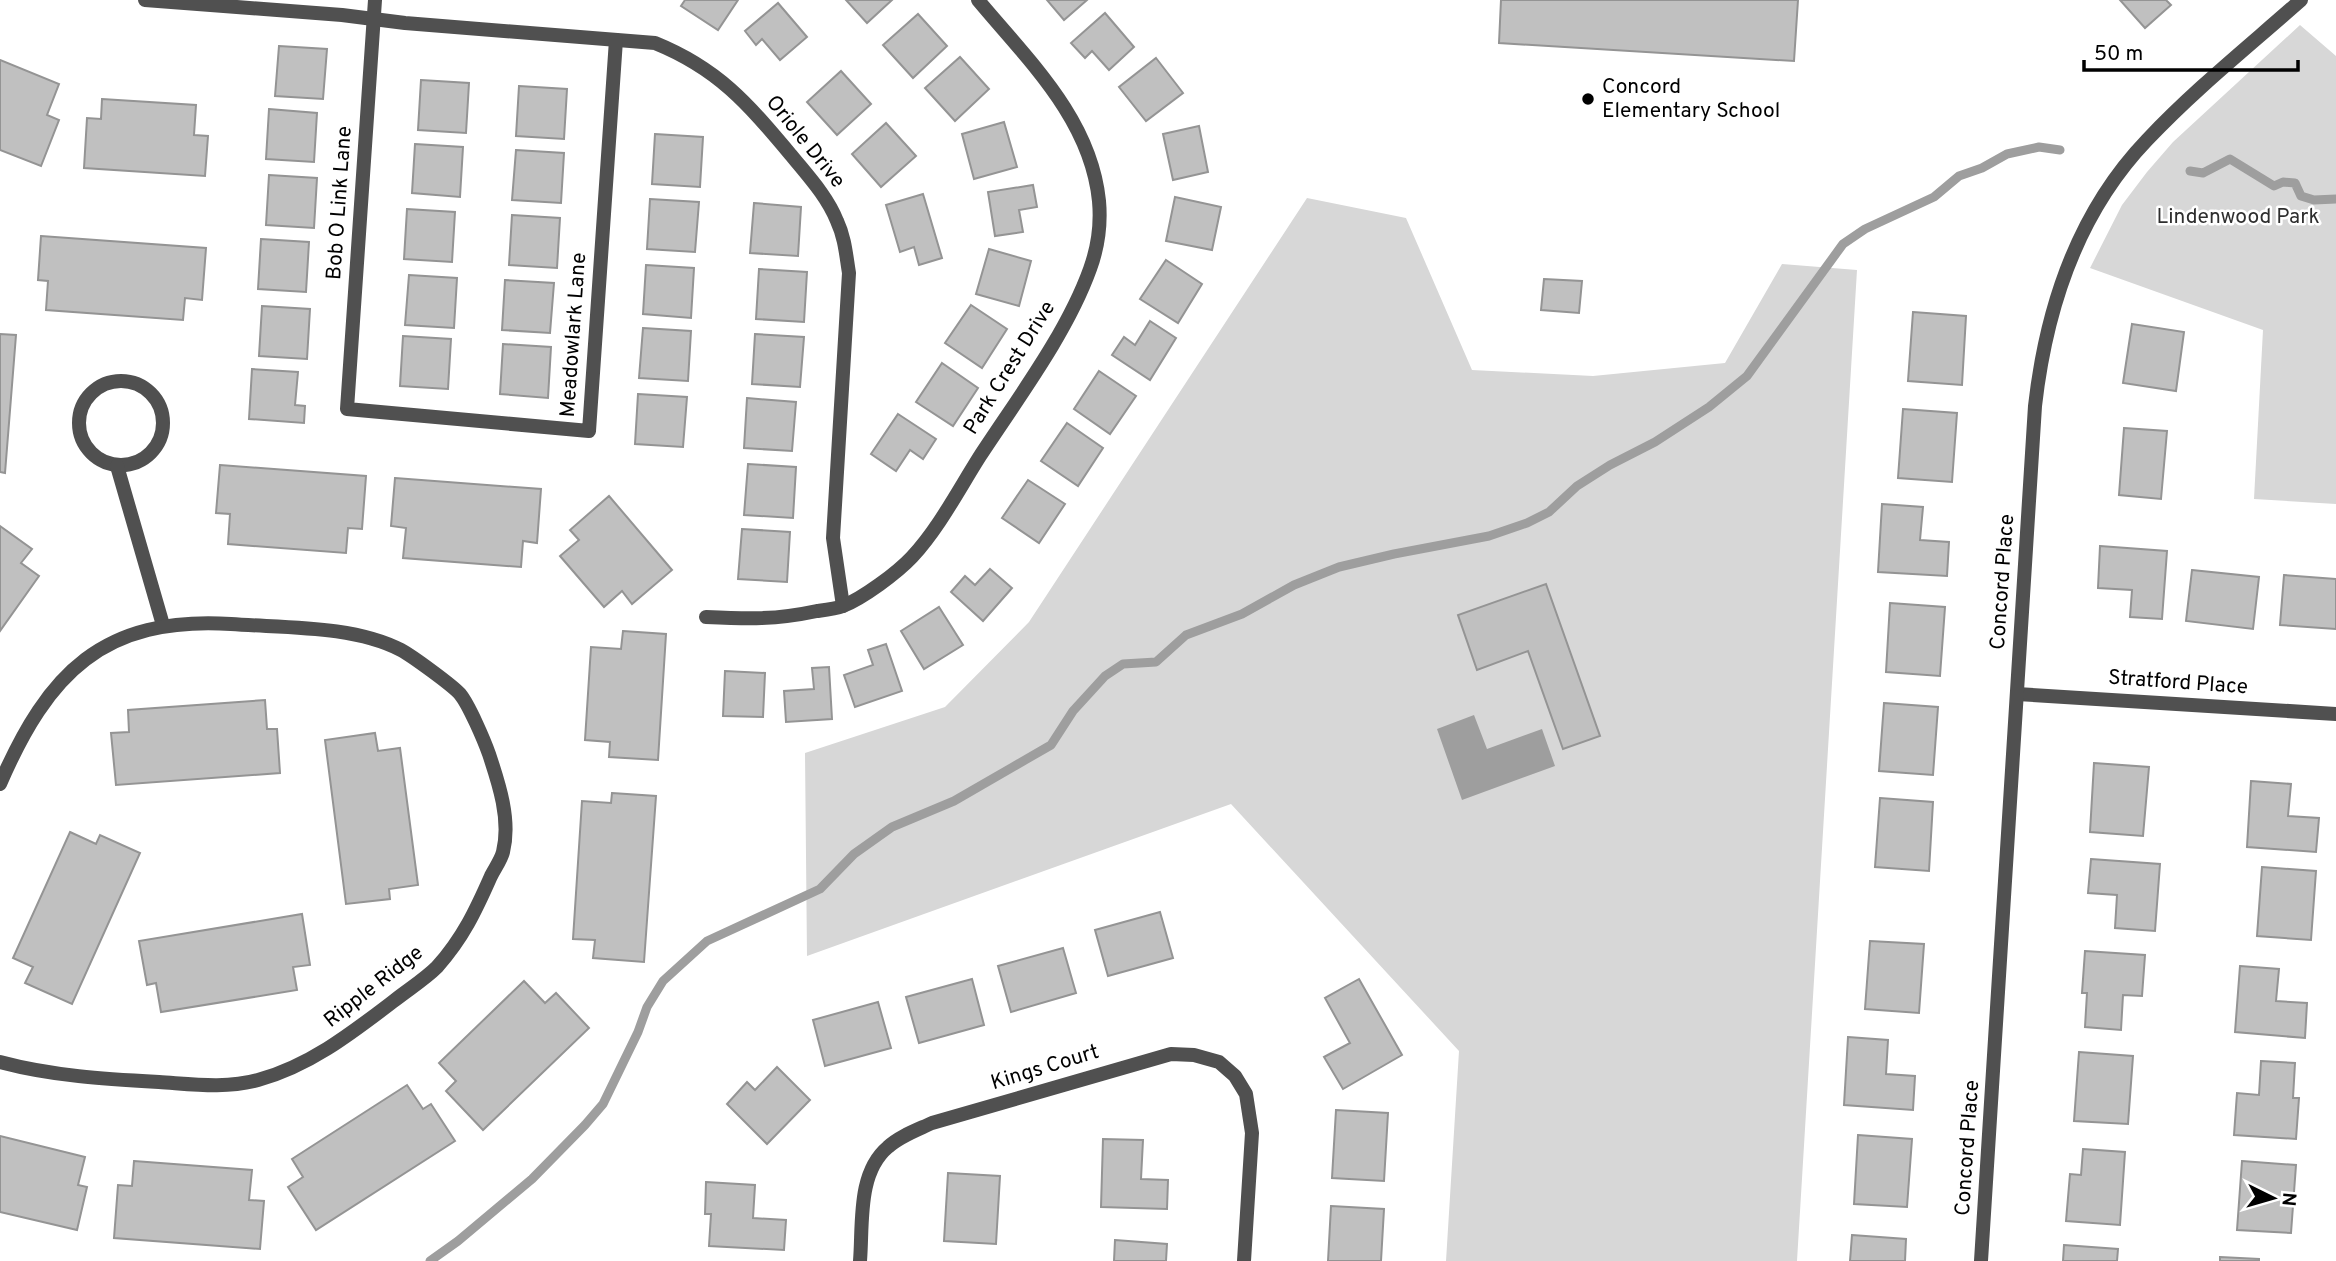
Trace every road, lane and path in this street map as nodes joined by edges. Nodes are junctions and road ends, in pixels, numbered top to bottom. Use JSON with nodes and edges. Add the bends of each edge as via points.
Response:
{"nodes":[{"id":1,"x":145,"y":0,"type":"edge"},
{"id":2,"x":375,"y":0,"type":"edge"},
{"id":3,"x":978,"y":0,"type":"edge"},
{"id":4,"x":2301,"y":0,"type":"edge"},
{"id":5,"x":374,"y":18,"type":"junction"},
{"id":6,"x":616,"y":40,"type":"junction"},
{"id":7,"x":347,"y":409,"type":"joint"},
{"id":8,"x":117,"y":466,"type":"junction"},
{"id":9,"x":843,"y":606,"type":"junction"},
{"id":10,"x":706,"y":617,"type":"dead end"},
{"id":11,"x":163,"y":625,"type":"junction"},
{"id":12,"x":2017,"y":694,"type":"junction"},
{"id":13,"x":2336,"y":714,"type":"edge"},
{"id":14,"x":0,"y":784,"type":"edge"},
{"id":15,"x":0,"y":1062,"type":"edge"},
{"id":16,"x":860,"y":1261,"type":"edge"},
{"id":17,"x":1244,"y":1261,"type":"edge"},
{"id":18,"x":1981,"y":1261,"type":"edge"}],
"edges":[{"from":1,"to":5,"type":"street","name":"Oriole Drive"},
{"from":2,"to":5,"type":"street","name":"Bob O Link Lane"},
{"from":3,"to":9,"type":"street","name":"Park Crest Drive","via":[[1059,97],[1085,145],[1098,200],[1097,243],[1067,320],[938,521],[896,573]]},
{"from":4,"to":12,"type":"street","name":"Concord Place","via":[[2146,141],[2100,202],[2068,266],[2039,369]]},
{"from":5,"to":6,"type":"street","name":"Oriole Drive"},
{"from":5,"to":7,"type":"street","name":"Bob O Link Lane"},
{"from":6,"to":7,"type":"street","name":"Meadowlark Lane","via":[[589,431]]},
{"from":6,"to":9,"type":"street","name":"Oriole Drive","via":[[655,43],[719,77],[820,188],[836,218],[849,273],[833,538]]},
{"from":8,"to":8,"type":"street","via":[[145,460],[162,437],[164,422],[161,408],[143,386],[116,381],[92,393],[79,417],[79,431],[93,455]]},
{"from":8,"to":11,"type":"street"},
{"from":9,"to":10,"type":"street","name":"Park Crest Drive","via":[[766,620]]},
{"from":11,"to":14,"type":"street","name":"Ripple Ridge","via":[[104,645],[68,671],[16,746]]},
{"from":11,"to":15,"type":"street","name":"Ripple Ridge","via":[[202,622],[316,630],[364,636],[404,652],[461,694],[485,743],[499,788],[506,824],[503,853],[466,930],[435,969],[326,1051],[287,1072],[217,1086],[90,1078]]},
{"from":12,"to":13,"type":"street","name":"Stratford Place"},
{"from":12,"to":18,"type":"street","name":"Concord Place"},
{"from":16,"to":17,"type":"street","name":"Kings Court","via":[[868,1178],[888,1147],[907,1134],[1171,1054],[1219,1062],[1246,1094],[1252,1133]]}]}
